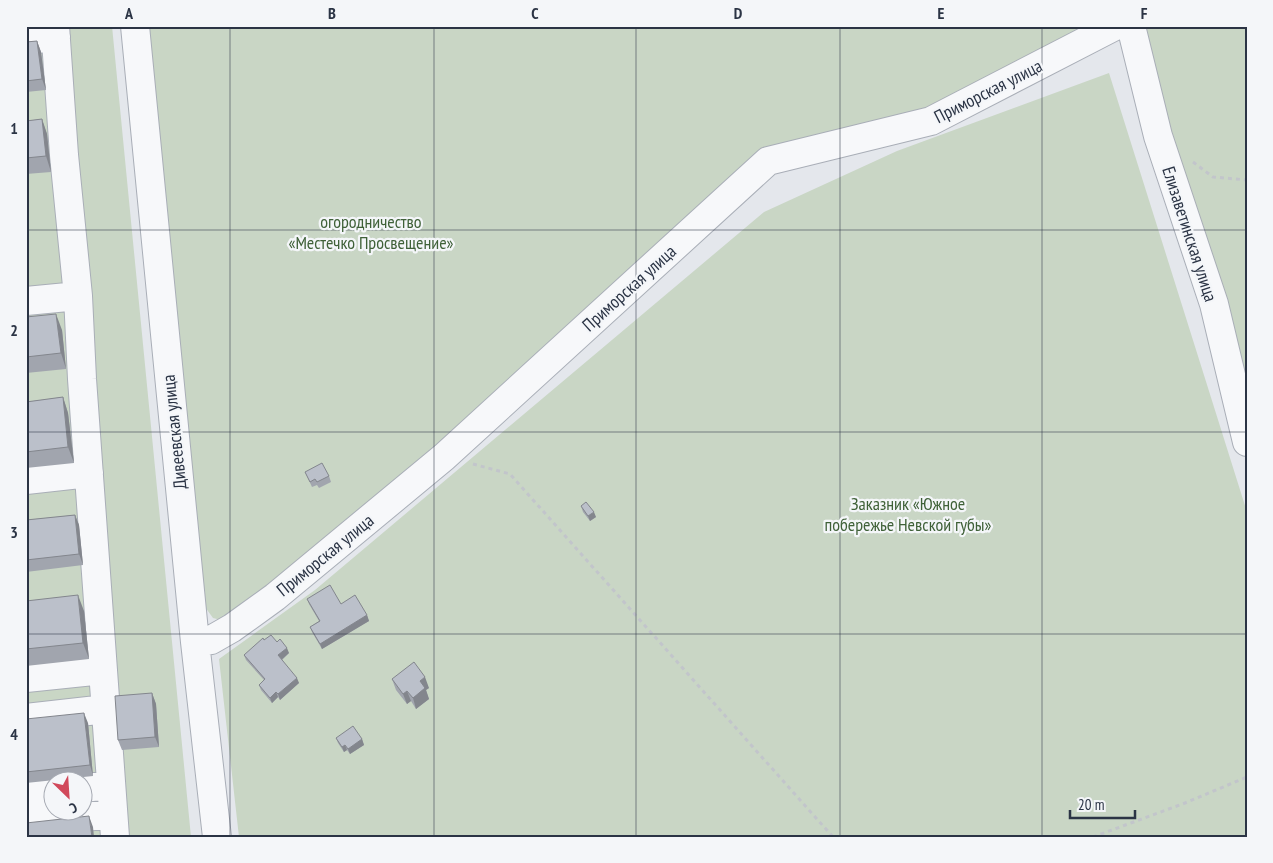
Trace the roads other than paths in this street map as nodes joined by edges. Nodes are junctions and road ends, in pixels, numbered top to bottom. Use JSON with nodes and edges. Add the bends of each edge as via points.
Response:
{"nodes":[{"id":1,"x":135,"y":26,"type":"edge"},
{"id":2,"x":1115,"y":26,"type":"edge"},
{"id":3,"x":1131,"y":26,"type":"edge"},
{"id":4,"x":55,"y":31,"type":"edge"},
{"id":5,"x":26,"y":40,"type":"edge"},
{"id":6,"x":62,"y":122,"type":"junction"},
{"id":7,"x":35,"y":125,"type":"edge"},
{"id":8,"x":78,"y":296,"type":"junction"},
{"id":9,"x":26,"y":301,"type":"edge"},
{"id":10,"x":83,"y":402,"type":"junction"},
{"id":11,"x":55,"y":405,"type":"edge"},
{"id":12,"x":1247,"y":442,"type":"edge"},
{"id":13,"x":89,"y":473,"type":"junction"},
{"id":14,"x":26,"y":480,"type":"edge"},
{"id":15,"x":92,"y":515,"type":"junction"},
{"id":16,"x":64,"y":518,"type":"edge"},
{"id":17,"x":98,"y":596,"type":"junction"},
{"id":18,"x":71,"y":599,"type":"edge"},
{"id":19,"x":195,"y":642,"type":"junction"},
{"id":20,"x":103,"y":670,"type":"junction"},
{"id":21,"x":26,"y":678,"type":"edge"},
{"id":22,"x":106,"y":709,"type":"junction"},
{"id":23,"x":26,"y":718,"type":"edge"},
{"id":24,"x":111,"y":785,"type":"junction"},
{"id":25,"x":92,"y":787,"type":"edge"},
{"id":26,"x":42,"y":793,"type":"edge"},
{"id":27,"x":26,"y":795,"type":"edge"},
{"id":28,"x":26,"y":824,"type":"edge"},
{"id":29,"x":114,"y":825,"type":"edge"},
{"id":30,"x":217,"y":837,"type":"edge"}],
"edges":[{"from":1,"to":19,"type":"street","name":"Дивеевская улица"},
{"from":2,"to":19,"type":"street","name":"Приморская улица","via":[[931,121],[768,161],[444,457],[275,597],[211,640]]},
{"from":3,"to":12,"type":"street","name":"Елизаветинская улица","via":[[1158,136],[1214,304]]},
{"from":4,"to":5,"type":"street"},
{"from":4,"to":6,"type":"street"},
{"from":6,"to":7,"type":"street"},
{"from":6,"to":8,"type":"street"},
{"from":8,"to":9,"type":"street"},
{"from":8,"to":10,"type":"street"},
{"from":10,"to":11,"type":"street"},
{"from":10,"to":13,"type":"street"},
{"from":13,"to":14,"type":"street"},
{"from":13,"to":15,"type":"street"},
{"from":15,"to":16,"type":"street"},
{"from":15,"to":17,"type":"street"},
{"from":17,"to":18,"type":"street"},
{"from":17,"to":20,"type":"street"},
{"from":19,"to":30,"type":"street","name":"Дивеевская улица"},
{"from":20,"to":21,"type":"street"},
{"from":20,"to":22,"type":"street"},
{"from":22,"to":23,"type":"street"},
{"from":22,"to":24,"type":"street"},
{"from":24,"to":25,"type":"street"},
{"from":24,"to":29,"type":"street"},
{"from":26,"to":27,"type":"street"},
{"from":28,"to":29,"type":"street"}]}
